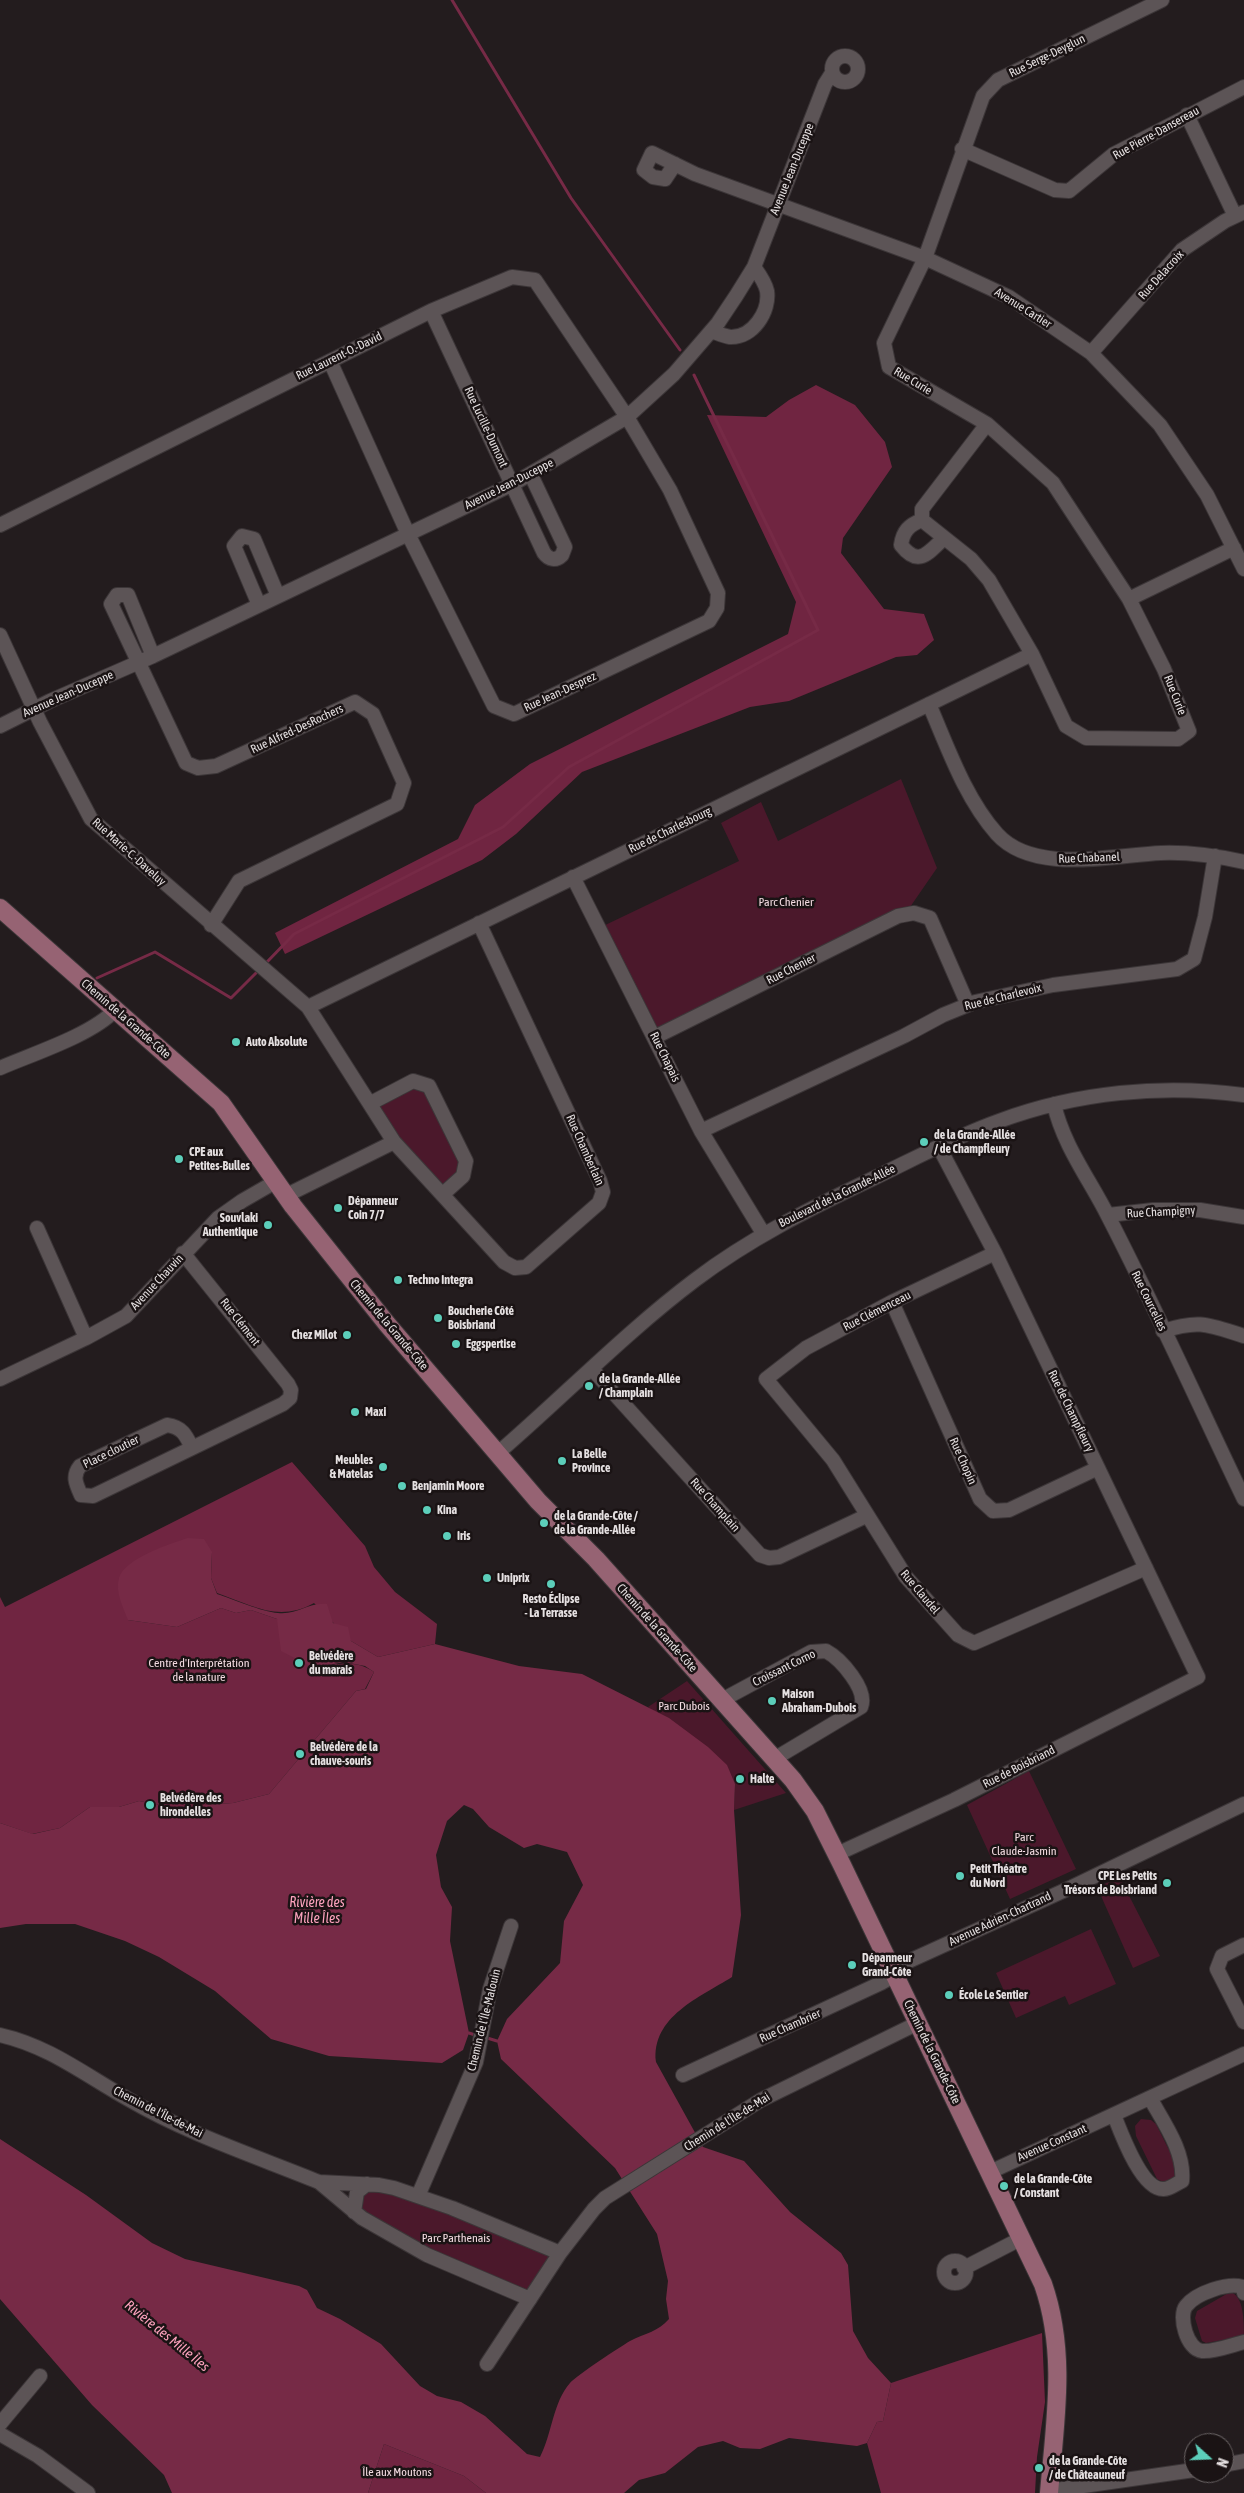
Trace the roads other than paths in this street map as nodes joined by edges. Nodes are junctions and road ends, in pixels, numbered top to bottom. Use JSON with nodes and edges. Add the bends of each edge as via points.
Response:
{"nodes":[{"id":1,"x":1162,"y":0,"type":"edge"},
{"id":2,"x":832,"y":73,"type":"dead end"},
{"id":3,"x":1244,"y":87,"type":"edge"},
{"id":4,"x":1187,"y":115,"type":"junction"},
{"id":5,"x":962,"y":149,"type":"junction"},
{"id":6,"x":675,"y":164,"type":"dead end"},
{"id":7,"x":777,"y":205,"type":"junction"},
{"id":8,"x":1239,"y":214,"type":"edge"},
{"id":9,"x":925,"y":258,"type":"junction"},
{"id":10,"x":754,"y":267,"type":"junction"},
{"id":11,"x":431,"y":311,"type":"junction"},
{"id":12,"x":711,"y":331,"type":"junction"},
{"id":13,"x":1091,"y":353,"type":"junction"},
{"id":14,"x":330,"y":361,"type":"junction"},
{"id":15,"x":627,"y":417,"type":"junction"},
{"id":16,"x":987,"y":424,"type":"junction"},
{"id":17,"x":531,"y":475,"type":"junction"},
{"id":18,"x":513,"y":484,"type":"junction"},
{"id":19,"x":922,"y":520,"type":"junction"},
{"id":20,"x":0,"y":525,"type":"edge"},
{"id":21,"x":408,"y":534,"type":"junction"},
{"id":22,"x":943,"y":539,"type":"junction"},
{"id":23,"x":1234,"y":548,"type":"junction"},
{"id":24,"x":1244,"y":569,"type":"edge"},
{"id":25,"x":278,"y":596,"type":"junction"},
{"id":26,"x":1129,"y":599,"type":"junction"},
{"id":27,"x":259,"y":605,"type":"junction"},
{"id":28,"x":0,"y":635,"type":"edge"},
{"id":29,"x":1032,"y":654,"type":"junction"},
{"id":30,"x":4,"y":655,"type":"edge"},
{"id":31,"x":153,"y":656,"type":"junction"},
{"id":32,"x":137,"y":663,"type":"junction"},
{"id":33,"x":928,"y":704,"type":"junction"},
{"id":34,"x":34,"y":708,"type":"junction"},
{"id":35,"x":0,"y":726,"type":"edge"},
{"id":36,"x":1215,"y":856,"type":"junction"},
{"id":37,"x":1244,"y":862,"type":"edge"},
{"id":38,"x":573,"y":877,"type":"junction"},
{"id":39,"x":0,"y":908,"type":"edge"},
{"id":40,"x":479,"y":924,"type":"junction"},
{"id":41,"x":211,"y":925,"type":"junction"},
{"id":42,"x":968,"y":1005,"type":"junction"},
{"id":43,"x":308,"y":1007,"type":"junction"},
{"id":44,"x":115,"y":1010,"type":"junction"},
{"id":45,"x":655,"y":1037,"type":"junction"},
{"id":46,"x":0,"y":1068,"type":"edge"},
{"id":47,"x":1244,"y":1095,"type":"edge"},
{"id":48,"x":371,"y":1103,"type":"junction"},
{"id":49,"x":1054,"y":1104,"type":"junction"},
{"id":50,"x":701,"y":1130,"type":"junction"},
{"id":51,"x":394,"y":1142,"type":"junction"},
{"id":52,"x":939,"y":1147,"type":"junction"},
{"id":53,"x":275,"y":1182,"type":"junction"},
{"id":54,"x":444,"y":1194,"type":"junction"},
{"id":55,"x":285,"y":1196,"type":"junction"},
{"id":56,"x":1108,"y":1215,"type":"junction"},
{"id":57,"x":1244,"y":1217,"type":"edge"},
{"id":58,"x":37,"y":1228,"type":"dead end"},
{"id":59,"x":763,"y":1234,"type":"junction"},
{"id":60,"x":183,"y":1253,"type":"junction"},
{"id":61,"x":995,"y":1253,"type":"junction"},
{"id":62,"x":892,"y":1302,"type":"junction"},
{"id":63,"x":1163,"y":1331,"type":"junction"},
{"id":64,"x":1244,"y":1336,"type":"edge"},
{"id":65,"x":86,"y":1338,"type":"junction"},
{"id":66,"x":592,"y":1369,"type":"junction"},
{"id":67,"x":0,"y":1379,"type":"edge"},
{"id":68,"x":766,"y":1380,"type":"joint"},
{"id":69,"x":291,"y":1394,"type":"joint"},
{"id":70,"x":192,"y":1448,"type":"junction"},
{"id":71,"x":498,"y":1453,"type":"junction"},
{"id":72,"x":1098,"y":1468,"type":"junction"},
{"id":73,"x":1244,"y":1499,"type":"edge"},
{"id":74,"x":866,"y":1516,"type":"junction"},
{"id":75,"x":1146,"y":1568,"type":"junction"},
{"id":76,"x":1198,"y":1676,"type":"joint"},
{"id":77,"x":722,"y":1700,"type":"junction"},
{"id":78,"x":774,"y":1759,"type":"junction"},
{"id":79,"x":1244,"y":1804,"type":"edge"},
{"id":80,"x":837,"y":1854,"type":"junction"},
{"id":81,"x":511,"y":1926,"type":"dead end"},
{"id":82,"x":1244,"y":1945,"type":"edge"},
{"id":83,"x":893,"y":1972,"type":"junction"},
{"id":84,"x":1244,"y":2022,"type":"edge"},
{"id":85,"x":918,"y":2023,"type":"junction"},
{"id":86,"x":0,"y":2035,"type":"edge"},
{"id":87,"x":1244,"y":2054,"type":"edge"},
{"id":88,"x":683,"y":2075,"type":"dead end"},
{"id":89,"x":1150,"y":2098,"type":"junction"},
{"id":90,"x":1114,"y":2116,"type":"junction"},
{"id":91,"x":990,"y":2172,"type":"junction"},
{"id":92,"x":319,"y":2182,"type":"junction"},
{"id":93,"x":367,"y":2184,"type":"junction"},
{"id":94,"x":418,"y":2196,"type":"junction"},
{"id":95,"x":354,"y":2212,"type":"junction"},
{"id":96,"x":1022,"y":2238,"type":"junction"},
{"id":97,"x":560,"y":2253,"type":"junction"},
{"id":98,"x":964,"y":2268,"type":"dead end"},
{"id":99,"x":1244,"y":2293,"type":"edge"},
{"id":100,"x":530,"y":2299,"type":"junction"},
{"id":101,"x":1244,"y":2342,"type":"edge"},
{"id":102,"x":487,"y":2364,"type":"dead end"},
{"id":103,"x":40,"y":2376,"type":"dead end"},
{"id":104,"x":0,"y":2424,"type":"edge"},
{"id":105,"x":0,"y":2434,"type":"edge"},
{"id":106,"x":1184,"y":2472,"type":"edge"},
{"id":107,"x":83,"y":2491,"type":"edge"},
{"id":108,"x":1049,"y":2492,"type":"edge"}],
"edges":[{"from":1,"to":5,"type":"street","name":"Rue Serge-Deyglun","via":[[998,80],[983,96]]},
{"from":2,"to":7,"type":"street","name":"Avenue Jean-Duceppe"},
{"from":3,"to":4,"type":"street","name":"Rue Pierre-Dansereau"},
{"from":4,"to":5,"type":"street","name":"Rue Pierre-Dansereau","via":[[1114,154],[1068,191],[1055,190]]},
{"from":4,"to":8,"type":"street"},
{"from":5,"to":9,"type":"street","name":"Rue Serge-Deyglun"},
{"from":6,"to":7,"type":"street","name":"Avenue Cartier"},
{"from":7,"to":9,"type":"street","name":"Avenue Cartier"},
{"from":7,"to":10,"type":"street","name":"Avenue Jean-Duceppe"},
{"from":8,"to":13,"type":"street","name":"Rue Delacroix","via":[[1182,250]]},
{"from":9,"to":13,"type":"street","name":"Avenue Cartier","via":[[1009,297]]},
{"from":9,"to":16,"type":"street","name":"Rue Curie","via":[[884,343],[890,367]]},
{"from":10,"to":12,"type":"street","name":"Avenue Jean-Duceppe"},
{"from":10,"to":12,"type":"street","via":[[767,291],[757,325],[737,336]]},
{"from":11,"to":14,"type":"street","name":"Rue Laurent-O.-David"},
{"from":11,"to":15,"type":"street","name":"Rue Laurent-O.-David","via":[[512,277],[535,280]]},
{"from":11,"to":18,"type":"street","name":"Rue Lucille-Dumont"},
{"from":12,"to":15,"type":"street","name":"Avenue Jean-Duceppe","via":[[674,374]]},
{"from":13,"to":23,"type":"street","name":"Avenue Cartier","via":[[1160,425],[1207,495]]},
{"from":14,"to":20,"type":"street","name":"Rue Laurent-O.-David"},
{"from":14,"to":21,"type":"street","name":"Rue Jean-Desprez"},
{"from":15,"to":17,"type":"street","name":"Avenue Jean-Duceppe"},
{"from":15,"to":21,"type":"street","name":"Rue Jean-Desprez","via":[[670,490],[718,593],[717,608],[709,621],[514,714],[494,706]]},
{"from":16,"to":19,"type":"street","via":[[922,509]]},
{"from":16,"to":26,"type":"street","name":"Rue Curie","via":[[1053,483]]},
{"from":17,"to":18,"type":"street","name":"Avenue Jean-Duceppe"},
{"from":17,"to":18,"type":"street","name":"Rue Lucille-Dumont","via":[[564,544],[565,550],[560,557],[552,559],[546,555]]},
{"from":18,"to":21,"type":"street","name":"Avenue Jean-Duceppe"},
{"from":19,"to":22,"type":"street","name":"Rue Curie"},
{"from":19,"to":22,"type":"street","via":[[913,523],[902,534],[901,545],[908,554],[916,557],[925,555]]},
{"from":21,"to":25,"type":"street","name":"Avenue Jean-Duceppe"},
{"from":22,"to":29,"type":"street","name":"Rue Curie","via":[[971,560],[989,580]]},
{"from":23,"to":24,"type":"street","name":"Avenue Cartier"},
{"from":23,"to":26,"type":"street"},
{"from":25,"to":27,"type":"street","name":"Avenue Jean-Duceppe"},
{"from":25,"to":27,"type":"street","via":[[254,538],[242,536],[234,546]]},
{"from":26,"to":29,"type":"street","name":"Rue Curie","via":[[1164,669],[1189,731],[1178,739],[1086,738],[1066,726]]},
{"from":27,"to":31,"type":"street","name":"Avenue Jean-Duceppe"},
{"from":28,"to":30,"type":"street","name":"Rue Marie-C.-Daveluy"},
{"from":29,"to":33,"type":"street","name":"Rue de Charlesbourg"},
{"from":30,"to":34,"type":"street","name":"Rue Marie-C.-Daveluy"},
{"from":31,"to":32,"type":"street","name":"Avenue Jean-Duceppe"},
{"from":31,"to":32,"type":"street","via":[[128,595],[117,595],[111,604]]},
{"from":32,"to":34,"type":"street","name":"Avenue Jean-Duceppe"},
{"from":32,"to":41,"type":"street","name":"Rue Alfred-DesRochers","via":[[186,762],[198,768],[216,766],[355,702],[373,714],[404,783],[397,804],[239,881]]},
{"from":33,"to":36,"type":"street","name":"Rue Chabanel","via":[[970,795],[998,836],[1018,848],[1044,859],[1085,860],[1163,853]]},
{"from":33,"to":38,"type":"street","name":"Rue de Charlesbourg"},
{"from":34,"to":35,"type":"street","name":"Avenue Jean-Duceppe"},
{"from":34,"to":41,"type":"street","name":"Rue Marie-C.-Daveluy","via":[[91,819]]},
{"from":36,"to":37,"type":"street","name":"Rue Chabanel"},
{"from":36,"to":42,"type":"street","name":"Rue de Charlevoix","via":[[1194,959],[1177,970],[1053,985]]},
{"from":38,"to":40,"type":"street","name":"Rue de Charlesbourg"},
{"from":38,"to":45,"type":"street","name":"Rue Chapais"},
{"from":39,"to":44,"type":"main road","name":"Chemin de la Grande-Côte"},
{"from":40,"to":43,"type":"street","name":"Rue de Charlesbourg"},
{"from":40,"to":54,"type":"street","name":"Rue Chamberlain","via":[[603,1192],[599,1203],[526,1267],[515,1268],[504,1262]]},
{"from":41,"to":43,"type":"street","name":"Rue Marie-C.-Daveluy"},
{"from":42,"to":45,"type":"street","name":"Rue Chenier","via":[[930,918],[914,913],[898,916]]},
{"from":42,"to":50,"type":"street","name":"Rue de Charlevoix"},
{"from":43,"to":48,"type":"street","name":"Rue Chamberlain"},
{"from":44,"to":46,"type":"street","via":[[88,1029]]},
{"from":44,"to":53,"type":"main road","name":"Chemin de la Grande-Côte","via":[[221,1103]]},
{"from":45,"to":50,"type":"street","name":"Rue Chapais"},
{"from":47,"to":49,"type":"street","name":"Boulevard de la Grande-Allée","via":[[1196,1090],[1143,1091],[1105,1094]]},
{"from":48,"to":51,"type":"street","name":"Rue Chamberlain"},
{"from":48,"to":54,"type":"street","via":[[413,1081],[429,1086],[466,1161],[463,1176]]},
{"from":49,"to":52,"type":"street","name":"Boulevard de la Grande-Allée","via":[[999,1121]]},
{"from":49,"to":56,"type":"street","name":"Rue Courcelles","via":[[1081,1168]]},
{"from":50,"to":59,"type":"street","name":"Rue Chapais"},
{"from":51,"to":54,"type":"street","name":"Rue Chamberlain"},
{"from":51,"to":55,"type":"street"},
{"from":52,"to":59,"type":"street","name":"Boulevard de la Grande-Allée"},
{"from":52,"to":61,"type":"street","name":"Rue de Champfleury"},
{"from":53,"to":55,"type":"main road","name":"Chemin de la Grande-Côte"},
{"from":53,"to":60,"type":"street","name":"Avenue Chauvin","via":[[224,1213]]},
{"from":55,"to":71,"type":"main road","name":"Chemin de la Grande-Côte","via":[[370,1304]]},
{"from":56,"to":57,"type":"street","name":"Rue Champigny","via":[[1153,1210],[1200,1210]]},
{"from":56,"to":63,"type":"street","name":"Rue Courcelles"},
{"from":58,"to":65,"type":"street"},
{"from":59,"to":66,"type":"street","name":"Boulevard de la Grande-Allée","via":[[684,1288]]},
{"from":60,"to":65,"type":"street","name":"Avenue Chauvin","via":[[126,1316]]},
{"from":60,"to":69,"type":"street","name":"Rue Clément","via":[[288,1384]]},
{"from":61,"to":62,"type":"street","name":"Rue Clémenceau"},
{"from":61,"to":72,"type":"street","name":"Rue de Champfleury"},
{"from":62,"to":68,"type":"street","name":"Rue Clémenceau","via":[[806,1348]]},
{"from":62,"to":72,"type":"street","name":"Rue Chopin","via":[[980,1500],[993,1511],[1009,1510]]},
{"from":63,"to":64,"type":"street","via":[[1185,1323],[1205,1324]]},
{"from":63,"to":73,"type":"street","name":"Rue Courcelles"},
{"from":65,"to":67,"type":"street","name":"Avenue Chauvin"},
{"from":66,"to":71,"type":"street","name":"Boulevard de la Grande-Allée"},
{"from":66,"to":74,"type":"street","name":"Rue Champlain","via":[[760,1555],[779,1558]]},
{"from":68,"to":74,"type":"street","name":"Rue Claudel","via":[[832,1460]]},
{"from":69,"to":70,"type":"street","name":"Place cloutier","via":[[284,1404]]},
{"from":70,"to":70,"type":"street","name":"Place cloutier","via":[[93,1496],[81,1495],[74,1480],[80,1466],[167,1425],[185,1432]]},
{"from":71,"to":77,"type":"main road","name":"Chemin de la Grande-Côte","via":[[538,1501],[592,1554]]},
{"from":72,"to":75,"type":"street","name":"Rue de Champfleury"},
{"from":74,"to":75,"type":"street","name":"Rue Claudel","via":[[906,1578],[958,1635],[974,1642]]},
{"from":75,"to":76,"type":"street","name":"Rue de Champfleury"},
{"from":76,"to":80,"type":"street","name":"Rue de Boisbriand","via":[[954,1800]]},
{"from":77,"to":78,"type":"main road","name":"Chemin de la Grande-Côte"},
{"from":77,"to":78,"type":"street","name":"Croissant Corno","via":[[811,1652],[826,1651],[837,1659],[860,1686],[864,1698],[862,1707]]},
{"from":78,"to":80,"type":"main road","name":"Chemin de la Grande-Côte","via":[[804,1794]]},
{"from":79,"to":83,"type":"street","name":"Avenue Adrien-Chartrand","via":[[908,1961]]},
{"from":80,"to":83,"type":"main road","name":"Chemin de la Grande-Côte"},
{"from":81,"to":94,"type":"street","name":"Chemin de l'Île-Malouin","via":[[490,1989],[476,2062]]},
{"from":82,"to":84,"type":"street","via":[[1222,1956],[1217,1969]]},
{"from":83,"to":85,"type":"main road","name":"Chemin de la Grande-Côte"},
{"from":83,"to":88,"type":"street","name":"Rue Chambrier","via":[[881,1983]]},
{"from":85,"to":91,"type":"main road","name":"Chemin de la Grande-Côte"},
{"from":85,"to":97,"type":"street","name":"Chemin de l'Île-de-Mai","via":[[761,2100],[619,2190],[594,2209]]},
{"from":86,"to":92,"type":"street","name":"Chemin de l'Île-de-Mai","via":[[46,2050],[127,2099],[181,2126]]},
{"from":87,"to":89,"type":"street","name":"Avenue Constant"},
{"from":89,"to":90,"type":"street","name":"Avenue Constant"},
{"from":89,"to":90,"type":"street","via":[[1180,2156],[1183,2169],[1182,2181],[1166,2190],[1155,2188],[1146,2178]]},
{"from":90,"to":91,"type":"street","name":"Avenue Constant"},
{"from":91,"to":96,"type":"main road","name":"Chemin de la Grande-Côte"},
{"from":92,"to":93,"type":"street","name":"Chemin de l'Île-de-Mai"},
{"from":92,"to":95,"type":"street","name":"Chemin de l'Île-de-Mai"},
{"from":93,"to":94,"type":"street","name":"Chemin de l'Île-de-Mai"},
{"from":93,"to":95,"type":"street","via":[[356,2192]]},
{"from":94,"to":97,"type":"street","name":"Chemin de l'Île-de-Mai"},
{"from":95,"to":100,"type":"street","name":"Chemin de l'Île-de-Mai","via":[[426,2255]]},
{"from":96,"to":98,"type":"street"},
{"from":96,"to":108,"type":"main road","name":"Chemin de la Grande-Côte","via":[[1043,2284],[1056,2339],[1058,2388]]},
{"from":97,"to":100,"type":"street","name":"Chemin de l'Île-de-Mai"},
{"from":99,"to":101,"type":"street","via":[[1242,2287],[1224,2285],[1191,2301],[1182,2314],[1189,2344],[1194,2348],[1202,2351]]},
{"from":100,"to":102,"type":"street","name":"Chemin de l'Île-de-Mai"},
{"from":103,"to":104,"type":"street"},
{"from":105,"to":107,"type":"street","via":[[38,2456]]},
{"from":106,"to":108,"type":"street"}]}
